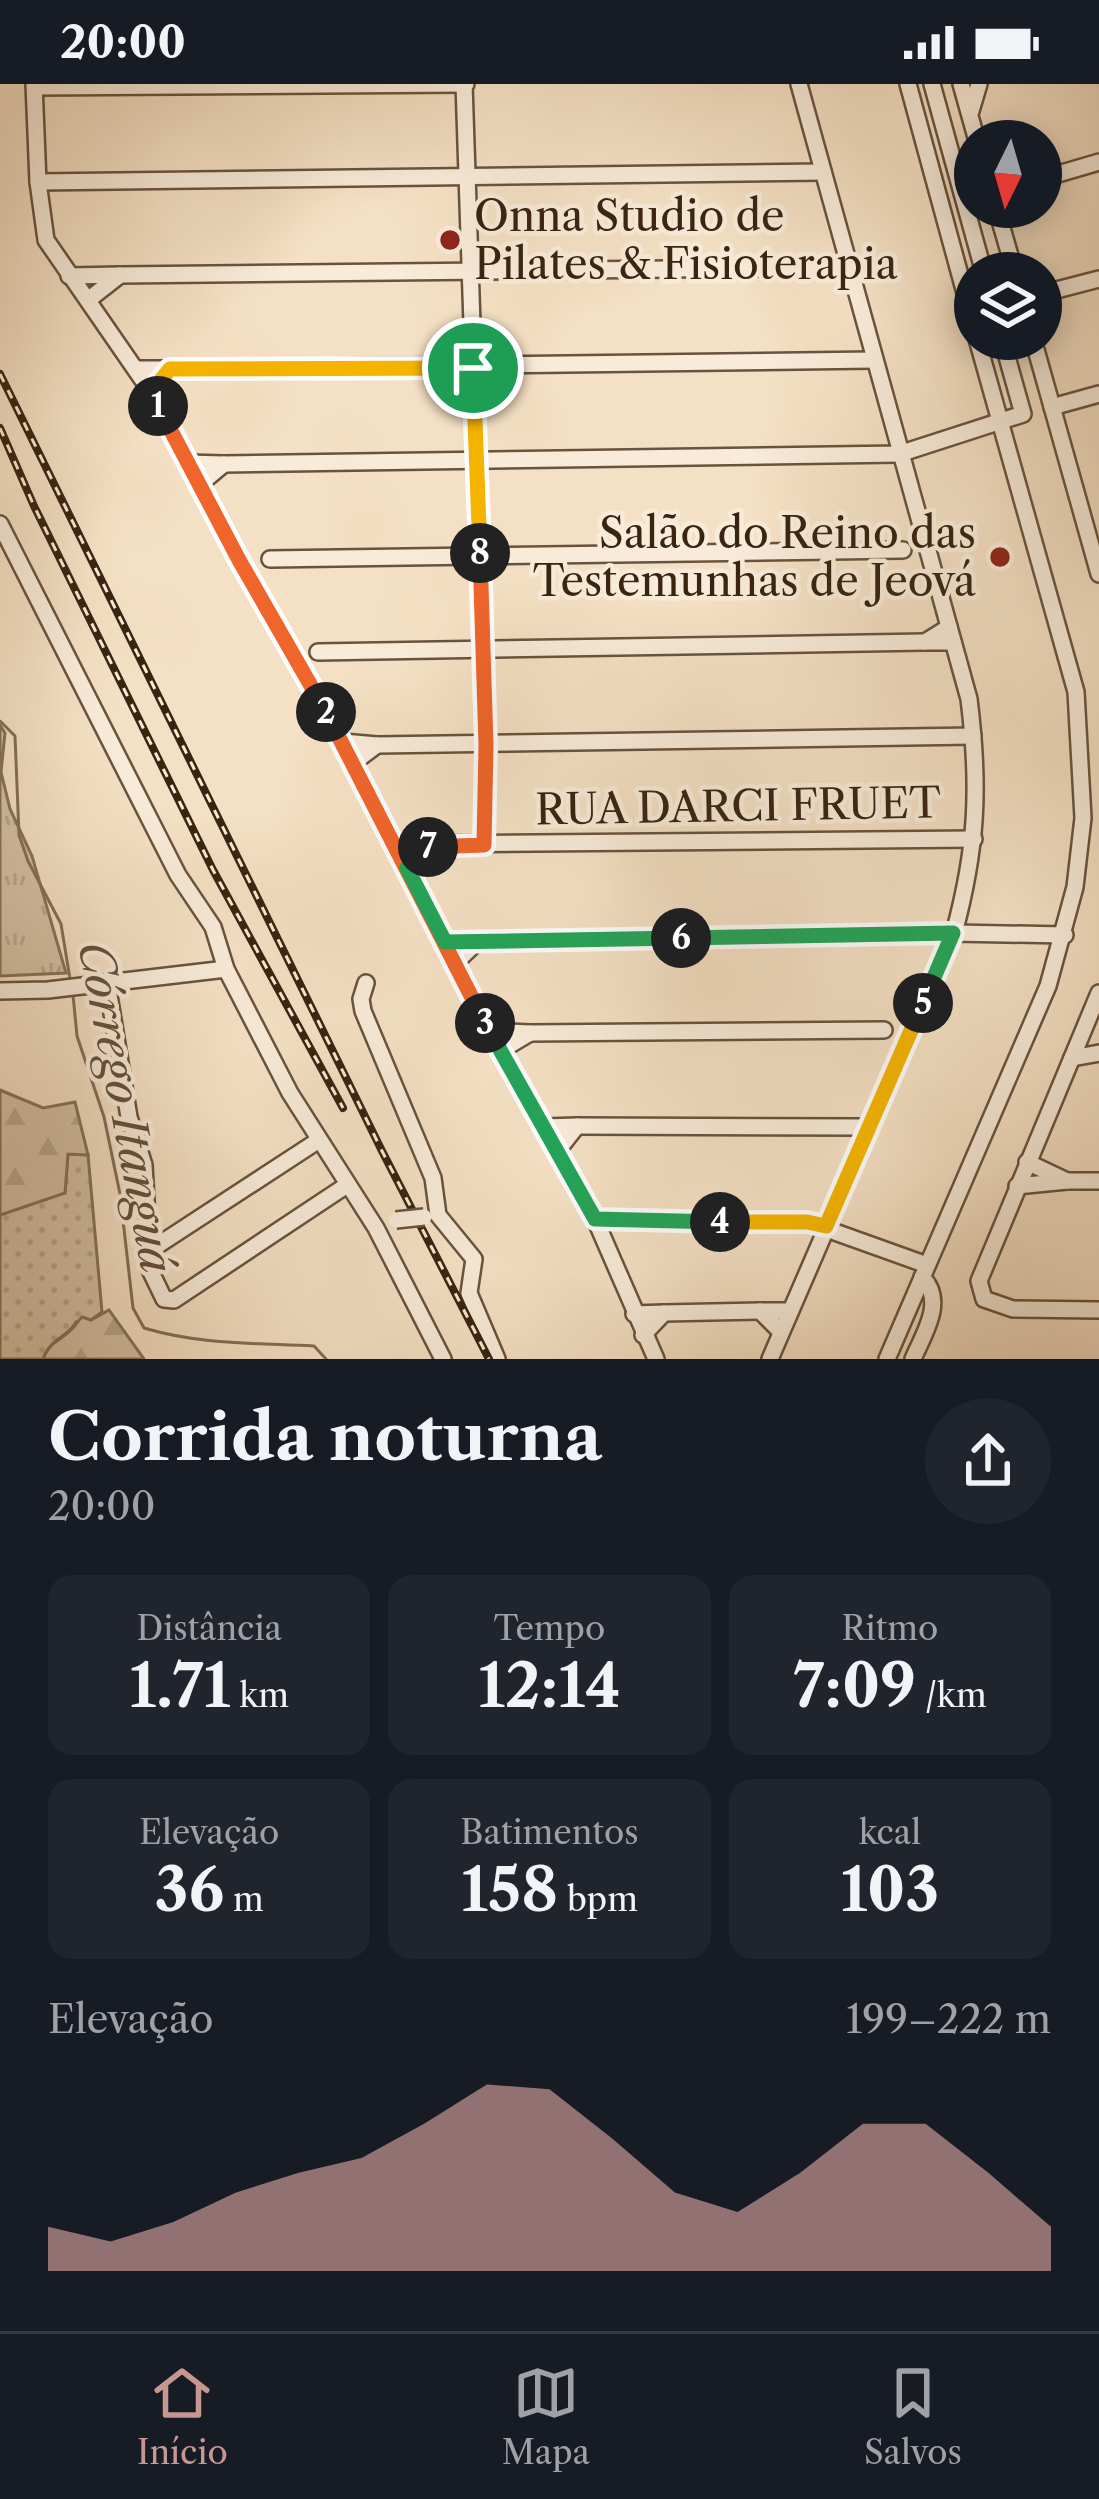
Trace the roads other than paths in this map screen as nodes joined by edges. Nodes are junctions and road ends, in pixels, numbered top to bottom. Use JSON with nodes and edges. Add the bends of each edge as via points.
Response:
{"nodes":[{"id":1,"x":465,"y":84,"type":"edge"},
{"id":2,"x":799,"y":84,"type":"edge"},
{"id":3,"x":908,"y":84,"type":"edge"},
{"id":4,"x":932,"y":84,"type":"edge"},
{"id":5,"x":962,"y":84,"type":"edge"},
{"id":6,"x":979,"y":84,"type":"edge"},
{"id":7,"x":34,"y":86,"type":"edge"},
{"id":8,"x":971,"y":120,"type":"joint"},
{"id":9,"x":1099,"y":162,"type":"edge"},
{"id":10,"x":823,"y":172,"type":"junction"},
{"id":11,"x":1062,"y":172,"type":"edge"},
{"id":12,"x":468,"y":177,"type":"junction"},
{"id":13,"x":38,"y":182,"type":"junction"},
{"id":14,"x":978,"y":252,"type":"edge"},
{"id":15,"x":954,"y":253,"type":"edge"},
{"id":16,"x":851,"y":267,"type":"junction"},
{"id":17,"x":471,"y":273,"type":"junction"},
{"id":18,"x":69,"y":275,"type":"junction"},
{"id":19,"x":120,"y":275,"type":"junction"},
{"id":20,"x":1099,"y":279,"type":"edge"},
{"id":21,"x":1062,"y":289,"type":"edge"},
{"id":22,"x":88,"y":300,"type":"junction"},
{"id":23,"x":874,"y":360,"type":"junction"},
{"id":24,"x":983,"y":360,"type":"edge"},
{"id":25,"x":1008,"y":360,"type":"edge"},
{"id":26,"x":1039,"y":360,"type":"edge"},
{"id":27,"x":473,"y":368,"type":"junction"},
{"id":28,"x":137,"y":369,"type":"junction"},
{"id":29,"x":170,"y":369,"type":"junction"},
{"id":30,"x":151,"y":392,"type":"junction"},
{"id":31,"x":1099,"y":394,"type":"edge"},
{"id":32,"x":1052,"y":407,"type":"junction"},
{"id":33,"x":1001,"y":422,"type":"junction"},
{"id":34,"x":899,"y":454,"type":"junction"},
{"id":35,"x":476,"y":462,"type":"junction"},
{"id":36,"x":188,"y":463,"type":"junction"},
{"id":37,"x":224,"y":464,"type":"junction"},
{"id":38,"x":200,"y":484,"type":"junction"},
{"id":39,"x":1091,"y":513,"type":"edge"},
{"id":40,"x":0,"y":524,"type":"edge"},
{"id":41,"x":923,"y":532,"type":"junction"},
{"id":42,"x":903,"y":550,"type":"junction"},
{"id":43,"x":928,"y":550,"type":"junction"},
{"id":44,"x":481,"y":557,"type":"junction"},
{"id":45,"x":7,"y":559,"type":"edge"},
{"id":46,"x":239,"y":560,"type":"junction"},
{"id":47,"x":270,"y":560,"type":"junction"},
{"id":48,"x":1099,"y":574,"type":"edge"},
{"id":49,"x":250,"y":580,"type":"junction"},
{"id":50,"x":951,"y":634,"type":"junction"},
{"id":51,"x":482,"y":650,"type":"junction"},
{"id":52,"x":292,"y":652,"type":"junction"},
{"id":53,"x":318,"y":652,"type":"junction"},
{"id":54,"x":304,"y":673,"type":"junction"},
{"id":55,"x":974,"y":736,"type":"junction"},
{"id":56,"x":343,"y":742,"type":"junction"},
{"id":57,"x":377,"y":745,"type":"junction"},
{"id":58,"x":486,"y":745,"type":"junction"},
{"id":59,"x":353,"y":763,"type":"junction"},
{"id":60,"x":974,"y":839,"type":"junction"},
{"id":61,"x":395,"y":844,"type":"junction"},
{"id":62,"x":431,"y":844,"type":"junction"},
{"id":63,"x":484,"y":845,"type":"junction"},
{"id":64,"x":407,"y":868,"type":"junction"},
{"id":65,"x":953,"y":933,"type":"junction"},
{"id":66,"x":1065,"y":935,"type":"junction"},
{"id":67,"x":478,"y":941,"type":"junction"},
{"id":68,"x":445,"y":942,"type":"junction"},
{"id":69,"x":455,"y":963,"type":"junction"},
{"id":70,"x":226,"y":969,"type":"junction"},
{"id":71,"x":107,"y":983,"type":"junction"},
{"id":72,"x":366,"y":983,"type":"dead end"},
{"id":73,"x":0,"y":991,"type":"edge"},
{"id":74,"x":1099,"y":993,"type":"edge"},
{"id":75,"x":914,"y":1024,"type":"junction"},
{"id":76,"x":884,"y":1030,"type":"junction"},
{"id":77,"x":489,"y":1031,"type":"junction"},
{"id":78,"x":530,"y":1033,"type":"junction"},
{"id":79,"x":1082,"y":1034,"type":"junction"},
{"id":80,"x":906,"y":1045,"type":"junction"},
{"id":81,"x":1099,"y":1050,"type":"edge"},
{"id":82,"x":500,"y":1051,"type":"junction"},
{"id":83,"x":1072,"y":1058,"type":"junction"},
{"id":84,"x":577,"y":1126,"type":"junction"},
{"id":85,"x":545,"y":1127,"type":"junction"},
{"id":86,"x":870,"y":1127,"type":"junction"},
{"id":87,"x":319,"y":1140,"type":"junction"},
{"id":88,"x":558,"y":1150,"type":"junction"},
{"id":89,"x":1027,"y":1162,"type":"junction"},
{"id":90,"x":1067,"y":1181,"type":"junction"},
{"id":91,"x":1099,"y":1181,"type":"edge"},
{"id":92,"x":347,"y":1185,"type":"junction"},
{"id":93,"x":1017,"y":1186,"type":"junction"},
{"id":94,"x":431,"y":1216,"type":"junction"},
{"id":95,"x":595,"y":1219,"type":"junction"},
{"id":96,"x":626,"y":1221,"type":"junction"},
{"id":97,"x":826,"y":1226,"type":"junction"},
{"id":98,"x":376,"y":1228,"type":"junction"},
{"id":99,"x":604,"y":1237,"type":"junction"},
{"id":100,"x":149,"y":1251,"type":"junction"},
{"id":101,"x":924,"y":1271,"type":"junction"},
{"id":102,"x":1099,"y":1310,"type":"edge"},
{"id":103,"x":760,"y":1311,"type":"junction"},
{"id":104,"x":790,"y":1311,"type":"junction"},
{"id":105,"x":664,"y":1313,"type":"junction"},
{"id":106,"x":634,"y":1314,"type":"junction"},
{"id":107,"x":781,"y":1332,"type":"junction"},
{"id":108,"x":644,"y":1335,"type":"junction"},
{"id":109,"x":443,"y":1359,"type":"edge"},
{"id":110,"x":497,"y":1359,"type":"edge"},
{"id":111,"x":656,"y":1359,"type":"edge"},
{"id":112,"x":770,"y":1359,"type":"edge"},
{"id":113,"x":887,"y":1359,"type":"edge"},
{"id":114,"x":914,"y":1359,"type":"edge"}],
"edges":[{"from":1,"to":7,"type":"street"},
{"from":1,"to":12,"type":"street"},
{"from":2,"to":10,"type":"street"},
{"from":3,"to":15,"type":"street"},
{"from":4,"to":14,"type":"street"},
{"from":5,"to":8,"type":"street"},
{"from":6,"to":8,"type":"street"},
{"from":7,"to":13,"type":"street"},
{"from":9,"to":11,"type":"street"},
{"from":10,"to":12,"type":"street"},
{"from":10,"to":16,"type":"street"},
{"from":12,"to":13,"type":"street"},
{"from":12,"to":17,"type":"street"},
{"from":13,"to":18,"type":"street","via":[[46,240]]},
{"from":16,"to":17,"type":"street"},
{"from":16,"to":23,"type":"street"},
{"from":17,"to":19,"type":"street"},
{"from":17,"to":27,"type":"street"},
{"from":18,"to":19,"type":"street"},
{"from":18,"to":22,"type":"street"},
{"from":19,"to":22,"type":"street"},
{"from":20,"to":21,"type":"street"},
{"from":22,"to":28,"type":"street"},
{"from":23,"to":27,"type":"street"},
{"from":23,"to":34,"type":"street"},
{"from":24,"to":33,"type":"street"},
{"from":25,"to":33,"type":"street","via":[[1023,414]]},
{"from":26,"to":32,"type":"street"},
{"from":27,"to":29,"type":"street"},
{"from":27,"to":35,"type":"street"},
{"from":28,"to":29,"type":"street"},
{"from":28,"to":30,"type":"street"},
{"from":29,"to":30,"type":"street"},
{"from":30,"to":36,"type":"street"},
{"from":31,"to":32,"type":"street"},
{"from":32,"to":39,"type":"street"},
{"from":33,"to":34,"type":"street"},
{"from":33,"to":66,"type":"street","via":[[1076,692],[1083,818]]},
{"from":34,"to":35,"type":"street"},
{"from":34,"to":41,"type":"street"},
{"from":35,"to":37,"type":"street"},
{"from":35,"to":44,"type":"street"},
{"from":36,"to":37,"type":"street"},
{"from":36,"to":38,"type":"street"},
{"from":37,"to":38,"type":"street"},
{"from":38,"to":46,"type":"street"},
{"from":39,"to":48,"type":"street"},
{"from":40,"to":45,"type":"street"},
{"from":41,"to":42,"type":"street"},
{"from":41,"to":43,"type":"street"},
{"from":42,"to":43,"type":"street"},
{"from":42,"to":44,"type":"street"},
{"from":43,"to":50,"type":"street"},
{"from":44,"to":47,"type":"street"},
{"from":44,"to":51,"type":"street"},
{"from":45,"to":70,"type":"street","via":[[213,927]]},
{"from":46,"to":47,"type":"street"},
{"from":46,"to":49,"type":"street"},
{"from":47,"to":49,"type":"street"},
{"from":49,"to":52,"type":"street"},
{"from":50,"to":51,"type":"street","via":[[925,642]]},
{"from":50,"to":55,"type":"street"},
{"from":51,"to":53,"type":"street"},
{"from":51,"to":58,"type":"street"},
{"from":52,"to":53,"type":"street"},
{"from":52,"to":54,"type":"street"},
{"from":53,"to":54,"type":"street"},
{"from":54,"to":56,"type":"street"},
{"from":55,"to":58,"type":"street"},
{"from":55,"to":60,"type":"street"},
{"from":56,"to":57,"type":"street"},
{"from":56,"to":59,"type":"street"},
{"from":57,"to":58,"type":"street"},
{"from":57,"to":59,"type":"street"},
{"from":58,"to":63,"type":"street"},
{"from":59,"to":61,"type":"street"},
{"from":60,"to":63,"type":"street","name":"RUA DARCI FRUET"},
{"from":60,"to":65,"type":"street"},
{"from":61,"to":62,"type":"street","name":"RUA DARCI FRUET"},
{"from":61,"to":64,"type":"street"},
{"from":62,"to":63,"type":"street","name":"RUA DARCI FRUET"},
{"from":62,"to":64,"type":"street"},
{"from":64,"to":68,"type":"street"},
{"from":65,"to":66,"type":"street"},
{"from":65,"to":67,"type":"street"},
{"from":65,"to":75,"type":"street"},
{"from":66,"to":101,"type":"street"},
{"from":67,"to":68,"type":"street"},
{"from":67,"to":69,"type":"street"},
{"from":68,"to":69,"type":"street"},
{"from":69,"to":77,"type":"street"},
{"from":70,"to":71,"type":"street"},
{"from":70,"to":87,"type":"street"},
{"from":71,"to":73,"type":"street"},
{"from":71,"to":100,"type":"street","via":[[144,1165]]},
{"from":72,"to":94,"type":"street","via":[[363,1011],[433,1178]]},
{"from":74,"to":79,"type":"street"},
{"from":75,"to":76,"type":"street"},
{"from":75,"to":80,"type":"street"},
{"from":76,"to":78,"type":"street"},
{"from":76,"to":80,"type":"street"},
{"from":77,"to":78,"type":"street"},
{"from":77,"to":82,"type":"street"},
{"from":78,"to":82,"type":"street"},
{"from":79,"to":81,"type":"street"},
{"from":79,"to":83,"type":"street"},
{"from":80,"to":86,"type":"street"},
{"from":81,"to":83,"type":"street"},
{"from":82,"to":85,"type":"street"},
{"from":83,"to":89,"type":"street"},
{"from":84,"to":85,"type":"street"},
{"from":84,"to":86,"type":"street"},
{"from":84,"to":88,"type":"street"},
{"from":85,"to":88,"type":"street"},
{"from":86,"to":97,"type":"street"},
{"from":87,"to":92,"type":"street"},
{"from":87,"to":100,"type":"street"},
{"from":88,"to":95,"type":"street"},
{"from":89,"to":90,"type":"street"},
{"from":89,"to":93,"type":"street"},
{"from":90,"to":91,"type":"street"},
{"from":90,"to":93,"type":"street"},
{"from":92,"to":98,"type":"street"},
{"from":92,"to":100,"type":"street","via":[[174,1300],[155,1283]]},
{"from":93,"to":102,"type":"street","via":[[982,1269],[984,1299],[1000,1307]]},
{"from":94,"to":98,"type":"street","bridge":true},
{"from":94,"to":110,"type":"street","via":[[474,1259],[469,1293]]},
{"from":95,"to":96,"type":"street"},
{"from":95,"to":99,"type":"street"},
{"from":96,"to":97,"type":"street"},
{"from":96,"to":99,"type":"street"},
{"from":97,"to":101,"type":"street"},
{"from":97,"to":104,"type":"street"},
{"from":98,"to":109,"type":"street"},
{"from":99,"to":106,"type":"street"},
{"from":101,"to":113,"type":"street"},
{"from":101,"to":114,"type":"street","via":[[933,1310]]},
{"from":103,"to":104,"type":"street"},
{"from":103,"to":105,"type":"street"},
{"from":103,"to":107,"type":"street"},
{"from":104,"to":107,"type":"street"},
{"from":105,"to":106,"type":"street"},
{"from":105,"to":108,"type":"street"},
{"from":106,"to":108,"type":"street"},
{"from":107,"to":112,"type":"street"},
{"from":108,"to":111,"type":"street"}]}
